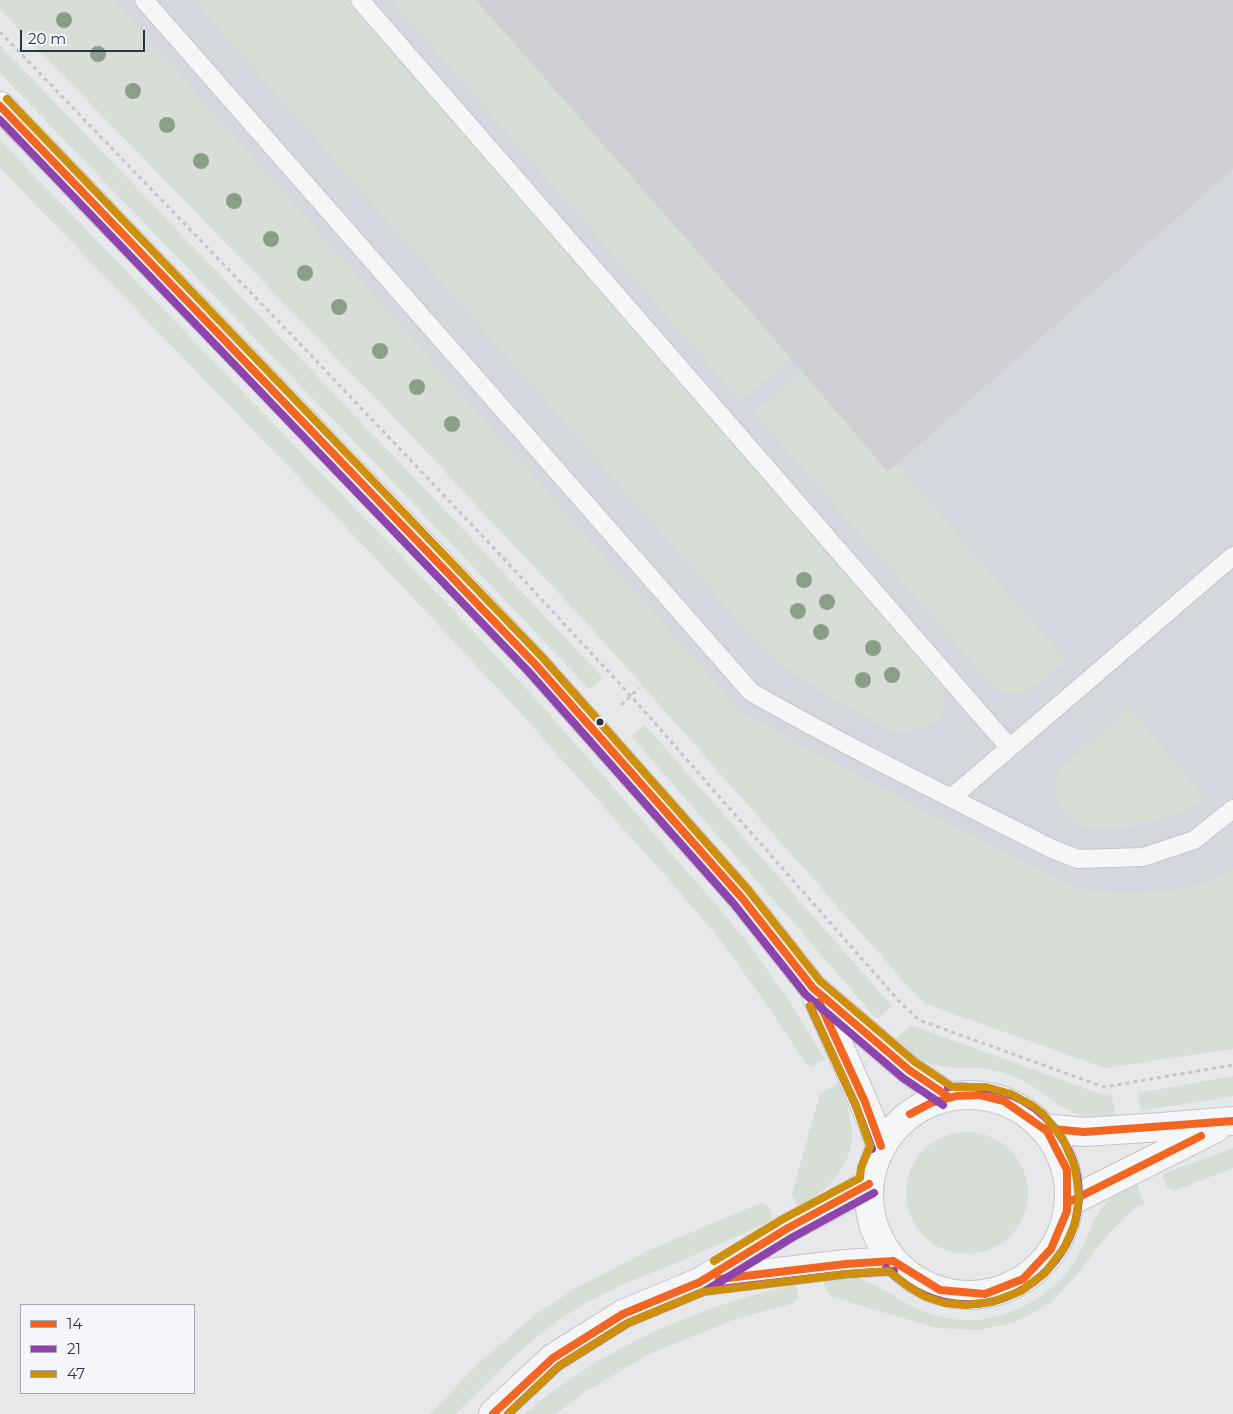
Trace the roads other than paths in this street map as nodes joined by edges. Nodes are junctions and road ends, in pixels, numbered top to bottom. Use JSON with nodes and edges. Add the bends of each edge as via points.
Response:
{"nodes":[{"id":1,"x":144,"y":0,"type":"edge"},
{"id":2,"x":360,"y":0,"type":"edge"},
{"id":3,"x":0,"y":106,"type":"edge"},
{"id":4,"x":1233,"y":556,"type":"edge"},
{"id":5,"x":1010,"y":747,"type":"junction"},
{"id":6,"x":951,"y":798,"type":"junction"},
{"id":7,"x":1233,"y":809,"type":"edge"},
{"id":8,"x":813,"y":988,"type":"junction"},
{"id":9,"x":949,"y":1097,"type":"junction"},
{"id":10,"x":1232,"y":1121,"type":"edge"},
{"id":11,"x":1043,"y":1128,"type":"junction"},
{"id":12,"x":881,"y":1146,"type":"junction"},
{"id":13,"x":869,"y":1184,"type":"junction"},
{"id":14,"x":1069,"y":1202,"type":"junction"},
{"id":15,"x":893,"y":1261,"type":"junction"},
{"id":16,"x":700,"y":1282,"type":"junction"},
{"id":17,"x":493,"y":1414,"type":"edge"}],
"edges":[{"from":1,"to":6,"type":"lane","via":[[751,692]]},
{"from":2,"to":5,"type":"lane"},
{"from":3,"to":8,"type":"street","via":[[535,664],[736,891]]},
{"from":4,"to":5,"type":"lane"},
{"from":5,"to":6,"type":"lane"},
{"from":6,"to":7,"type":"lane","via":[[1078,859],[1143,857],[1170,849],[1194,840]]},
{"from":8,"to":9,"type":"street","via":[[910,1070]]},
{"from":8,"to":12,"type":"street","via":[[865,1102]]},
{"from":9,"to":11,"type":"street","via":[[966,1095],[1000,1100],[1016,1106]]},
{"from":9,"to":12,"type":"street","via":[[916,1109],[902,1119]]},
{"from":10,"to":11,"type":"street","via":[[1084,1132]]},
{"from":10,"to":14,"type":"street"},
{"from":11,"to":14,"type":"street","via":[[1053,1141],[1066,1170]]},
{"from":12,"to":13,"type":"street"},
{"from":13,"to":15,"type":"street","via":[[868,1200],[875,1232]]},
{"from":13,"to":16,"type":"street","via":[[788,1228]]},
{"from":14,"to":15,"type":"street","via":[[1062,1230],[1048,1256],[1018,1282],[1000,1289],[981,1294],[942,1292],[907,1274]]},
{"from":15,"to":16,"type":"street"},
{"from":16,"to":17,"type":"street","via":[[624,1314],[553,1358]]}]}
